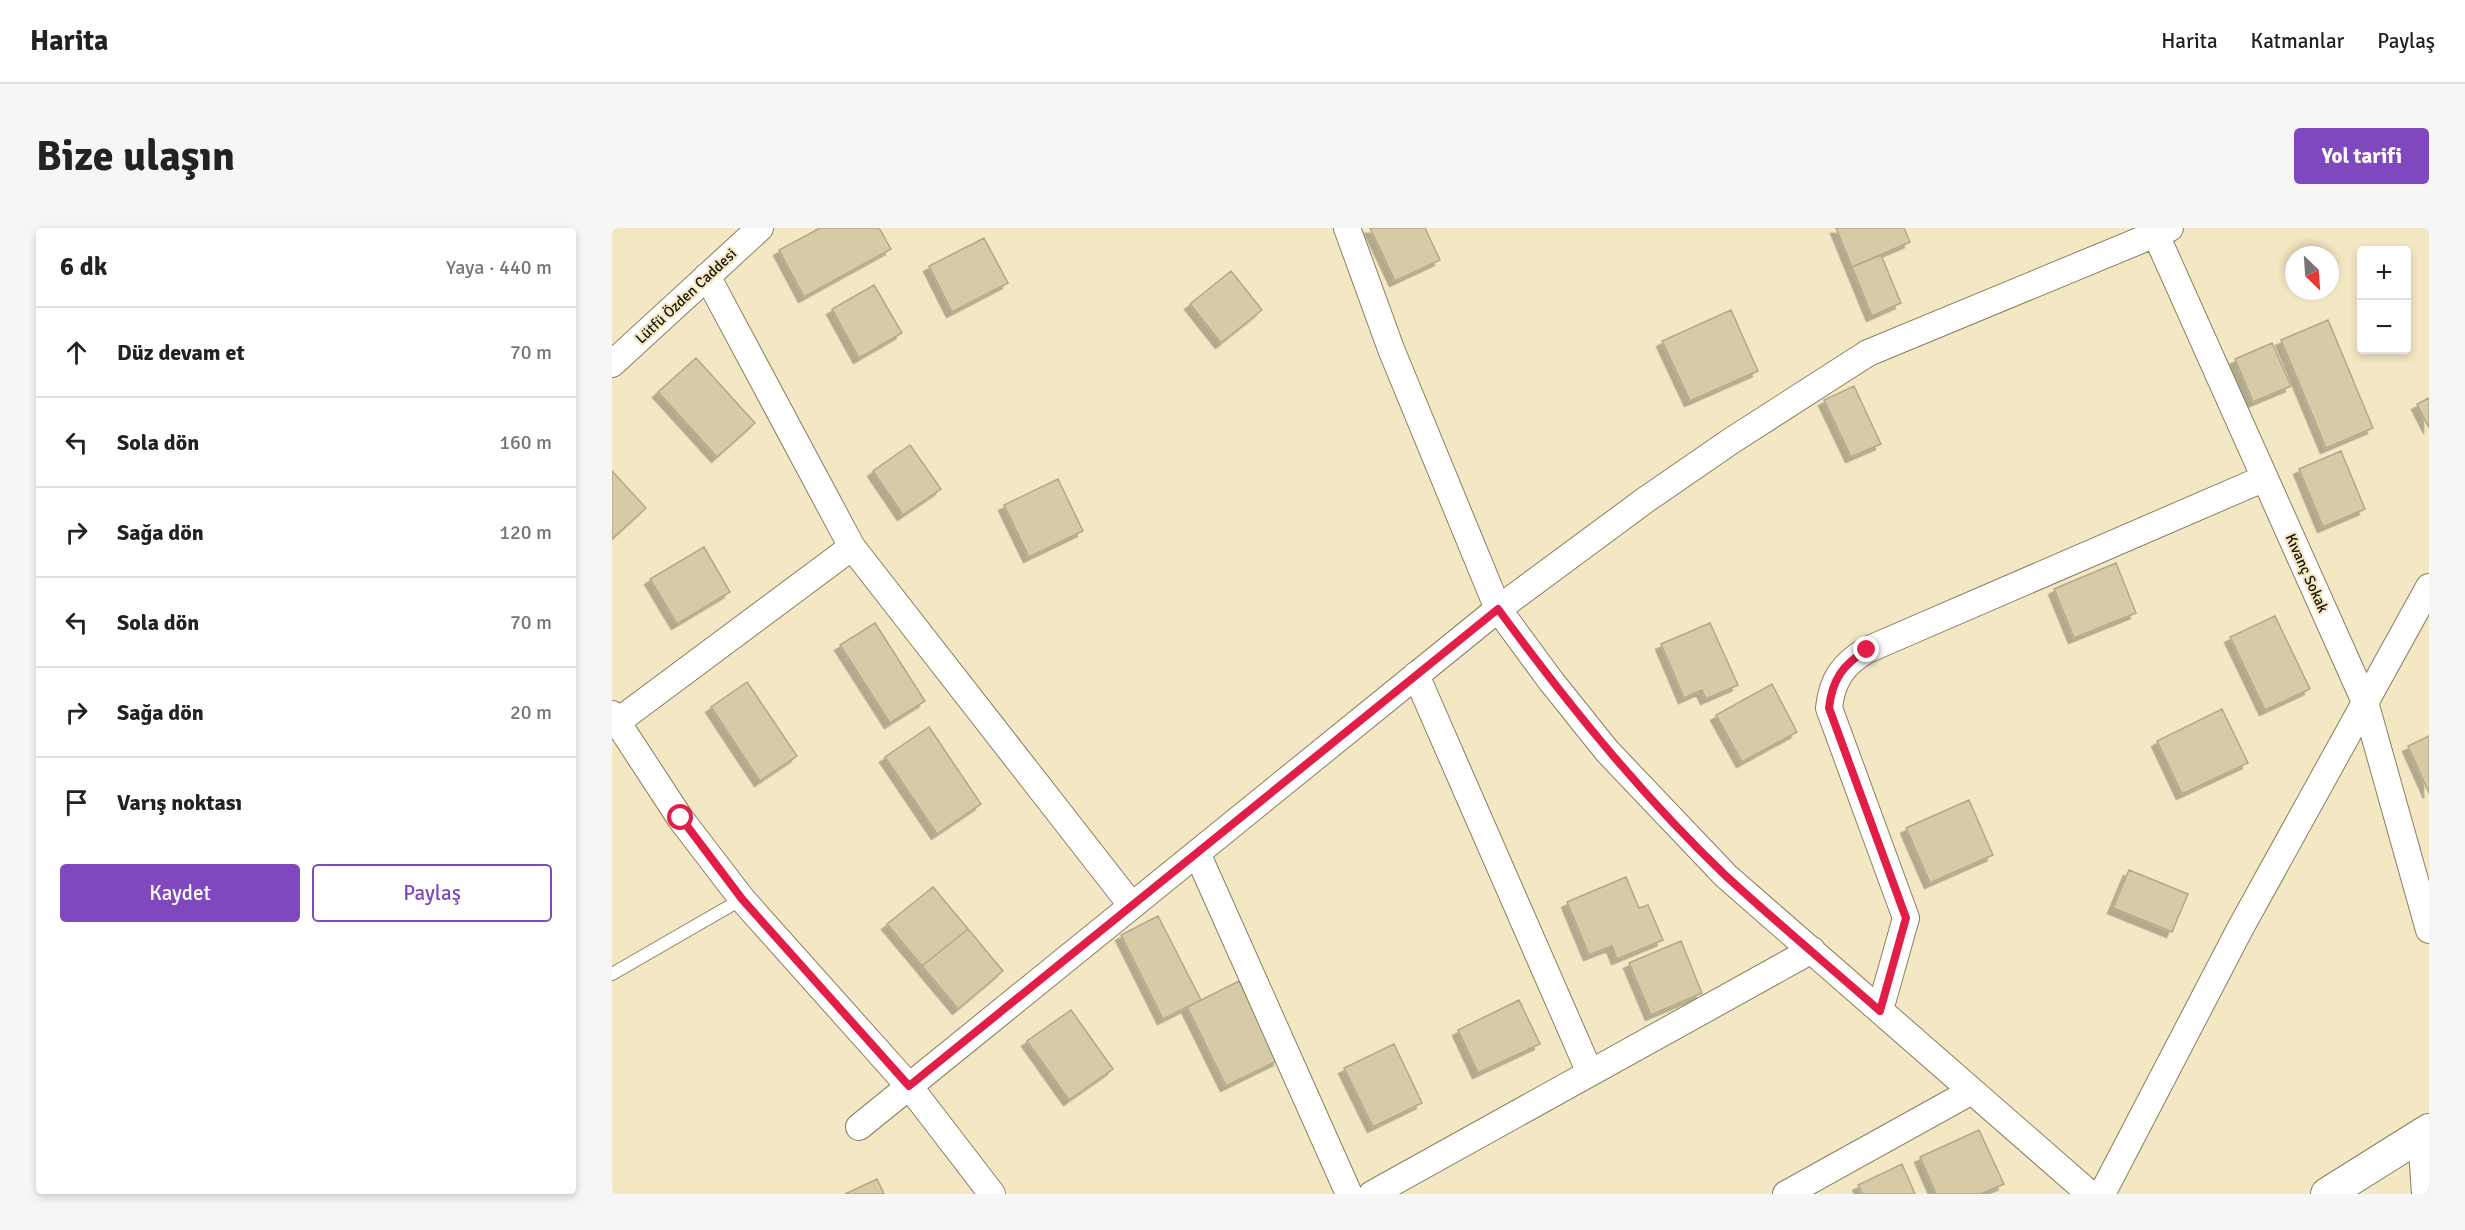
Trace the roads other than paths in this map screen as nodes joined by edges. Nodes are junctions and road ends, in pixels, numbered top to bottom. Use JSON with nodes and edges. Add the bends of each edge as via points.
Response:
{"nodes":[{"id":1,"x":760,"y":228,"type":"edge"},
{"id":2,"x":1347,"y":228,"type":"edge"},
{"id":3,"x":2160,"y":230,"type":"edge"},
{"id":4,"x":707,"y":276,"type":"junction"},
{"id":5,"x":612,"y":364,"type":"edge"},
{"id":6,"x":2265,"y":478,"type":"junction"},
{"id":7,"x":852,"y":547,"type":"junction"},
{"id":8,"x":2429,"y":587,"type":"edge"},
{"id":9,"x":1498,"y":609,"type":"junction"},
{"id":10,"x":1416,"y":675,"type":"junction"},
{"id":11,"x":2365,"y":702,"type":"junction"},
{"id":12,"x":615,"y":718,"type":"edge"},
{"id":13,"x":1197,"y":853,"type":"junction"},
{"id":14,"x":742,"y":899,"type":"junction"},
{"id":15,"x":1132,"y":906,"type":"junction"},
{"id":16,"x":2429,"y":930,"type":"edge"},
{"id":17,"x":1812,"y":950,"type":"junction"},
{"id":18,"x":612,"y":974,"type":"edge"},
{"id":19,"x":1880,"y":1011,"type":"junction"},
{"id":20,"x":1590,"y":1073,"type":"junction"},
{"id":21,"x":909,"y":1086,"type":"junction"},
{"id":22,"x":1972,"y":1091,"type":"junction"},
{"id":23,"x":859,"y":1127,"type":"dead end"},
{"id":24,"x":2425,"y":1132,"type":"edge"},
{"id":25,"x":992,"y":1194,"type":"edge"},
{"id":26,"x":1349,"y":1194,"type":"edge"},
{"id":27,"x":1372,"y":1194,"type":"edge"},
{"id":28,"x":1786,"y":1194,"type":"edge"},
{"id":29,"x":2090,"y":1194,"type":"edge"},
{"id":30,"x":2102,"y":1194,"type":"edge"},
{"id":31,"x":2327,"y":1194,"type":"edge"},
{"id":32,"x":2425,"y":1194,"type":"edge"}],
"edges":[{"from":1,"to":4,"type":"street","name":"Lütfü Özden Caddesi"},
{"from":2,"to":9,"type":"street","via":[[1399,370]]},
{"from":3,"to":6,"type":"street","name":"Kıvanç Sokak"},
{"from":3,"to":9,"type":"street","via":[[1868,353],[1644,501]]},
{"from":4,"to":5,"type":"street","name":"Lütfü Özden Caddesi"},
{"from":4,"to":7,"type":"street"},
{"from":6,"to":11,"type":"street","name":"Kıvanç Sokak"},
{"from":6,"to":19,"type":"street","via":[[1867,650],[1840,671],[1829,708],[1906,918]]},
{"from":7,"to":12,"type":"street"},
{"from":7,"to":15,"type":"street"},
{"from":8,"to":11,"type":"street"},
{"from":9,"to":10,"type":"street"},
{"from":9,"to":17,"type":"street","via":[[1558,690],[1665,814],[1726,876]]},
{"from":10,"to":13,"type":"street"},
{"from":10,"to":20,"type":"street"},
{"from":11,"to":16,"type":"street","name":"Kıvanç Sokak"},
{"from":11,"to":30,"type":"street","via":[[2241,927]]},
{"from":12,"to":14,"type":"street","via":[[681,818]]},
{"from":13,"to":15,"type":"street"},
{"from":13,"to":26,"type":"street"},
{"from":14,"to":18,"type":"lane"},
{"from":14,"to":21,"type":"street"},
{"from":15,"to":21,"type":"street"},
{"from":17,"to":19,"type":"street"},
{"from":17,"to":20,"type":"street"},
{"from":19,"to":22,"type":"street"},
{"from":20,"to":27,"type":"street"},
{"from":21,"to":23,"type":"street"},
{"from":21,"to":25,"type":"street"},
{"from":22,"to":28,"type":"street"},
{"from":22,"to":29,"type":"street"},
{"from":24,"to":31,"type":"street"},
{"from":24,"to":32,"type":"street"}]}
